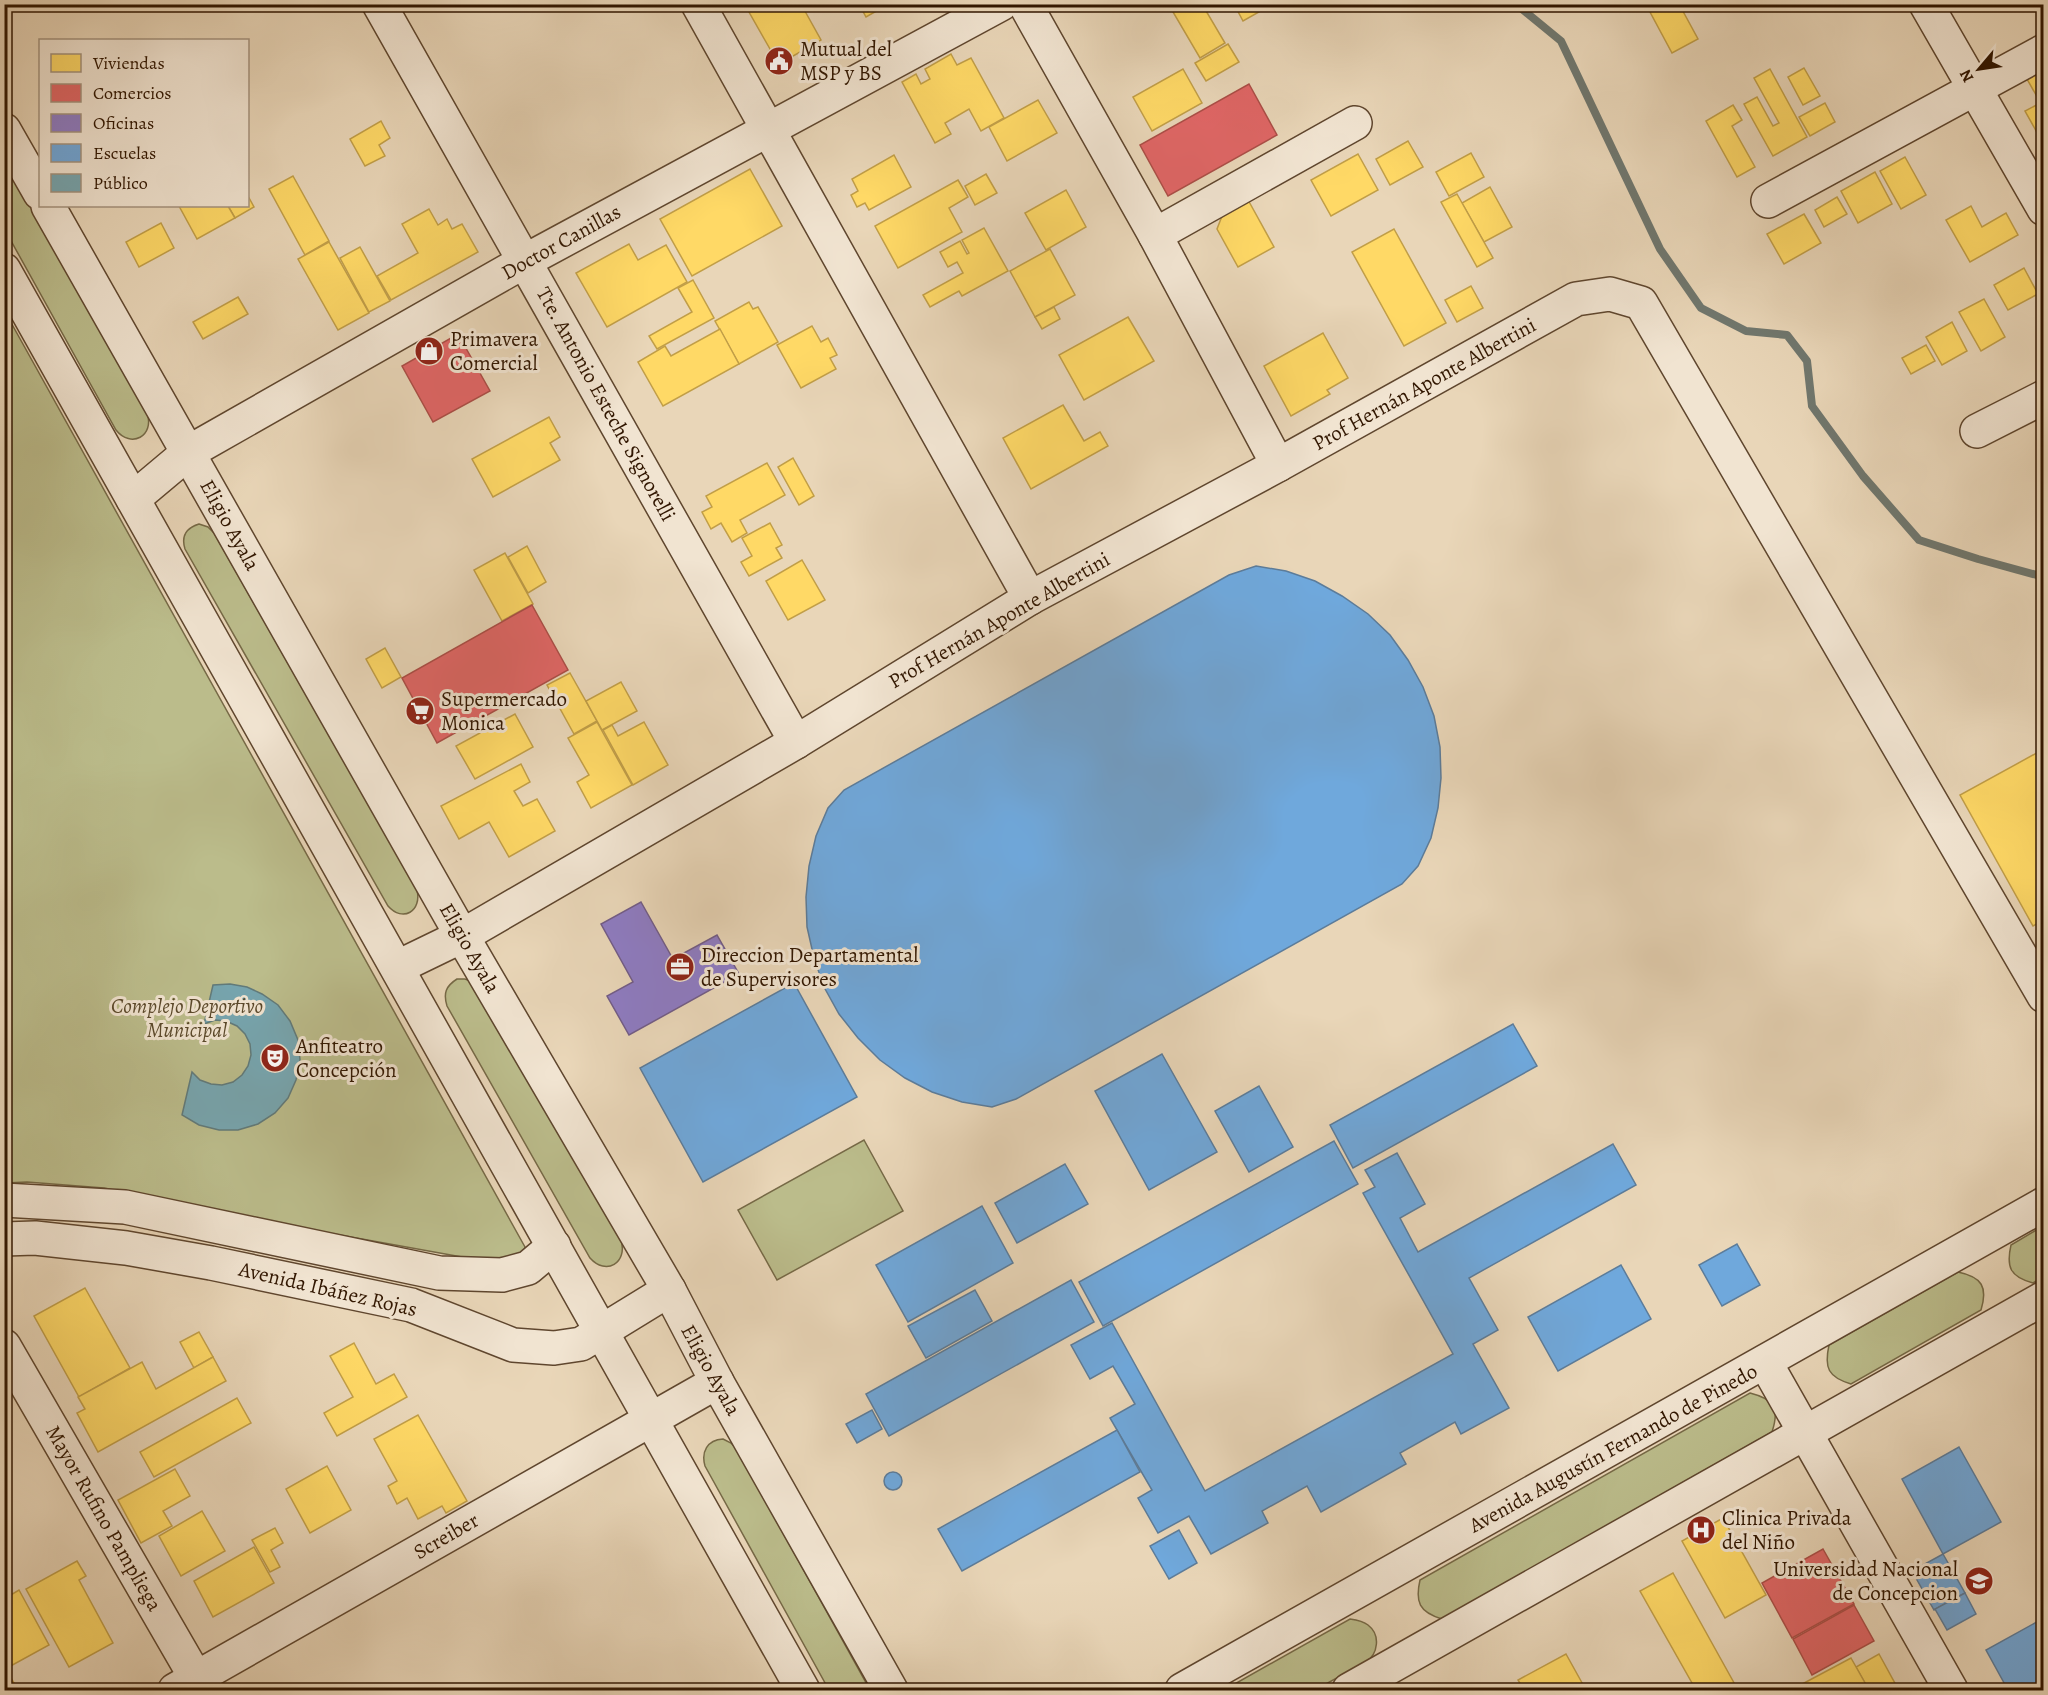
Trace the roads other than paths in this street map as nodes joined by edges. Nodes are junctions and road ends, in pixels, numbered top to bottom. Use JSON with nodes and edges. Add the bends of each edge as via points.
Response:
{"nodes":[{"id":1,"x":379,"y":4,"type":"edge"},
{"id":2,"x":698,"y":4,"type":"edge"},
{"id":3,"x":1001,"y":4,"type":"edge"},
{"id":4,"x":1024,"y":4,"type":"edge"},
{"id":5,"x":1926,"y":4,"type":"edge"},
{"id":6,"x":2043,"y":51,"type":"edge"},
{"id":7,"x":1973,"y":89,"type":"junction"},
{"id":8,"x":1355,"y":123,"type":"dead end"},
{"id":9,"x":769,"y":129,"type":"junction"},
{"id":10,"x":4,"y":130,"type":"edge"},
{"id":11,"x":39,"y":191,"type":"edge"},
{"id":12,"x":1768,"y":201,"type":"dead end"},
{"id":13,"x":49,"y":207,"type":"edge"},
{"id":14,"x":2043,"y":209,"type":"edge"},
{"id":15,"x":1155,"y":235,"type":"junction"},
{"id":16,"x":525,"y":261,"type":"junction"},
{"id":17,"x":4,"y":270,"type":"edge"},
{"id":18,"x":2043,"y":398,"type":"edge"},
{"id":19,"x":1977,"y":431,"type":"dead end"},
{"id":20,"x":189,"y":452,"type":"junction"},
{"id":21,"x":1278,"y":465,"type":"junction"},
{"id":22,"x":133,"y":499,"type":"junction"},
{"id":23,"x":1030,"y":598,"type":"junction"},
{"id":24,"x":796,"y":742,"type":"junction"},
{"id":25,"x":462,"y":936,"type":"junction"},
{"id":26,"x":398,"y":967,"type":"junction"},
{"id":27,"x":2043,"y":996,"type":"edge"},
{"id":28,"x":4,"y":1200,"type":"edge"},
{"id":29,"x":2043,"y":1204,"type":"edge"},
{"id":30,"x":4,"y":1239,"type":"edge"},
{"id":31,"x":554,"y":1246,"type":"junction"},
{"id":32,"x":669,"y":1290,"type":"junction"},
{"id":33,"x":2043,"y":1298,"type":"edge"},
{"id":34,"x":601,"y":1330,"type":"junction"},
{"id":35,"x":4,"y":1346,"type":"edge"},
{"id":36,"x":1765,"y":1362,"type":"junction"},
{"id":37,"x":717,"y":1382,"type":"junction"},
{"id":38,"x":651,"y":1419,"type":"junction"},
{"id":39,"x":1805,"y":1433,"type":"junction"},
{"id":40,"x":1398,"y":1679,"type":"edge"},
{"id":41,"x":192,"y":1686,"type":"edge"},
{"id":42,"x":803,"y":1690,"type":"edge"},
{"id":43,"x":891,"y":1690,"type":"edge"},
{"id":44,"x":1182,"y":1690,"type":"edge"},
{"id":45,"x":1349,"y":1690,"type":"edge"},
{"id":46,"x":1951,"y":1690,"type":"edge"}],
"edges":[{"from":1,"to":16,"type":"street","name":"Tte. Antonio Esteche Signorelli"},
{"from":2,"to":9,"type":"street"},
{"from":3,"to":9,"type":"street","name":"Doctor Canillas"},
{"from":4,"to":15,"type":"street"},
{"from":5,"to":7,"type":"street"},
{"from":6,"to":7,"type":"street"},
{"from":7,"to":12,"type":"street"},
{"from":7,"to":14,"type":"street"},
{"from":8,"to":15,"type":"street"},
{"from":9,"to":16,"type":"street","name":"Doctor Canillas"},
{"from":9,"to":23,"type":"street"},
{"from":10,"to":11,"type":"street"},
{"from":13,"to":20,"type":"street","name":"Eligio Ayala"},
{"from":15,"to":21,"type":"street"},
{"from":16,"to":20,"type":"street","name":"Doctor Canillas"},
{"from":16,"to":24,"type":"street","name":"Tte. Antonio Esteche Signorelli"},
{"from":17,"to":22,"type":"street"},
{"from":18,"to":19,"type":"street"},
{"from":20,"to":22,"type":"street","name":"Doctor Canillas"},
{"from":20,"to":25,"type":"street","name":"Eligio Ayala"},
{"from":21,"to":23,"type":"street","name":"Prof Hernán Aponte Albertini"},
{"from":21,"to":27,"type":"street","name":"Prof Hernán Aponte Albertini","via":[[1576,299],[1610,294],[1641,303]]},
{"from":22,"to":26,"type":"street"},
{"from":23,"to":24,"type":"street","name":"Prof Hernán Aponte Albertini"},
{"from":24,"to":25,"type":"street","name":"Prof Hernán Aponte Albertini"},
{"from":25,"to":26,"type":"street","name":"Prof Hernán Aponte Albertini"},
{"from":25,"to":32,"type":"street","name":"Eligio Ayala"},
{"from":26,"to":31,"type":"street"},
{"from":28,"to":31,"type":"street","name":"Avenida Ibáñez Rojas","via":[[125,1208],[439,1273],[502,1275],[528,1268]]},
{"from":29,"to":36,"type":"street","name":"Avenida Augustín Fernando de Pinedo"},
{"from":30,"to":34,"type":"street","name":"Avenida Ibáñez Rojas","via":[[35,1238],[103,1246],[222,1265],[411,1305],[513,1345],[554,1348],[581,1344]]},
{"from":31,"to":34,"type":"street"},
{"from":32,"to":34,"type":"street","name":"Avenida Ibáñez Rojas"},
{"from":32,"to":37,"type":"street","name":"Eligio Ayala"},
{"from":33,"to":39,"type":"street"},
{"from":34,"to":38,"type":"street"},
{"from":35,"to":41,"type":"street","name":"Mayor Rufino Pampliega"},
{"from":36,"to":39,"type":"street"},
{"from":36,"to":44,"type":"street","name":"Avenida Augustín Fernando de Pinedo"},
{"from":37,"to":38,"type":"street","name":"Screiber"},
{"from":37,"to":43,"type":"street","name":"Eligio Ayala"},
{"from":38,"to":41,"type":"street","name":"Screiber"},
{"from":38,"to":42,"type":"street"},
{"from":39,"to":40,"type":"street"},
{"from":39,"to":46,"type":"street"},
{"from":40,"to":45,"type":"street"}]}
